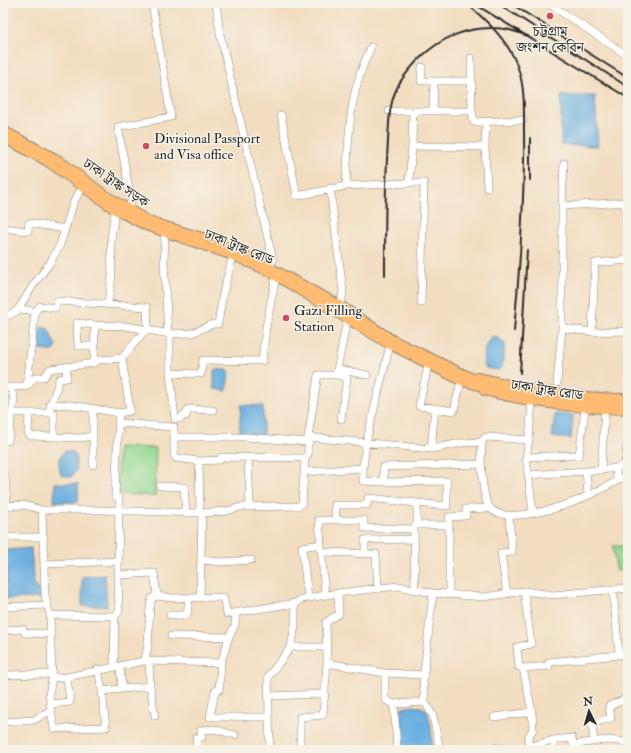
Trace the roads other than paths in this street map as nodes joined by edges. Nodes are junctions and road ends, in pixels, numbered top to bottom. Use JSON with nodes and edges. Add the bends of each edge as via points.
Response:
{"nodes":[{"id":1,"x":152,"y":3,"type":"edge"},
{"id":2,"x":216,"y":3,"type":"edge"},
{"id":3,"x":548,"y":3,"type":"edge"},
{"id":4,"x":371,"y":47,"type":"dead end"},
{"id":5,"x":628,"y":56,"type":"edge"},
{"id":6,"x":471,"y":58,"type":"dead end"},
{"id":7,"x":422,"y":67,"type":"dead end"},
{"id":8,"x":434,"y":81,"type":"junction"},
{"id":9,"x":471,"y":81,"type":"junction"},
{"id":10,"x":389,"y":111,"type":"dead end"},
{"id":11,"x":413,"y":111,"type":"junction"},
{"id":12,"x":433,"y":111,"type":"junction"},
{"id":13,"x":472,"y":111,"type":"junction"},
{"id":14,"x":281,"y":115,"type":"dead end"},
{"id":15,"x":524,"y":120,"type":"dead end"},
{"id":16,"x":486,"y":122,"type":"junction"},
{"id":17,"x":3,"y":130,"type":"edge"},
{"id":18,"x":3,"y":138,"type":"edge"},
{"id":19,"x":412,"y":146,"type":"junction"},
{"id":20,"x":485,"y":147,"type":"junction"},
{"id":21,"x":564,"y":163,"type":"dead end"},
{"id":22,"x":409,"y":183,"type":"junction"},
{"id":23,"x":346,"y":186,"type":"junction"},
{"id":24,"x":83,"y":187,"type":"junction"},
{"id":25,"x":330,"y":188,"type":"junction"},
{"id":26,"x":487,"y":188,"type":"dead end"},
{"id":27,"x":626,"y":202,"type":"edge"},
{"id":28,"x":562,"y":206,"type":"junction"},
{"id":29,"x":129,"y":209,"type":"junction"},
{"id":30,"x":115,"y":210,"type":"junction"},
{"id":31,"x":628,"y":219,"type":"edge"},
{"id":32,"x":3,"y":228,"type":"edge"},
{"id":33,"x":65,"y":230,"type":"junction"},
{"id":34,"x":165,"y":233,"type":"junction"},
{"id":35,"x":233,"y":256,"type":"junction"},
{"id":36,"x":628,"y":260,"type":"edge"},
{"id":37,"x":268,"y":269,"type":"junction"},
{"id":38,"x":276,"y":276,"type":"junction"},
{"id":39,"x":286,"y":276,"type":"joint"},
{"id":40,"x":421,"y":303,"type":"dead end"},
{"id":41,"x":108,"y":304,"type":"junction"},
{"id":42,"x":340,"y":305,"type":"junction"},
{"id":43,"x":18,"y":310,"type":"junction"},
{"id":44,"x":35,"y":312,"type":"junction"},
{"id":45,"x":336,"y":313,"type":"junction"},
{"id":46,"x":3,"y":318,"type":"edge"},
{"id":47,"x":347,"y":320,"type":"junction"},
{"id":48,"x":95,"y":325,"type":"junction"},
{"id":49,"x":562,"y":328,"type":"junction"},
{"id":50,"x":145,"y":330,"type":"junction"},
{"id":51,"x":628,"y":331,"type":"edge"},
{"id":52,"x":592,"y":332,"type":"junction"},
{"id":53,"x":169,"y":334,"type":"junction"},
{"id":54,"x":390,"y":345,"type":"junction"},
{"id":55,"x":94,"y":346,"type":"junction"},
{"id":56,"x":122,"y":358,"type":"junction"},
{"id":57,"x":94,"y":362,"type":"junction"},
{"id":58,"x":428,"y":366,"type":"junction"},
{"id":59,"x":66,"y":368,"type":"junction"},
{"id":60,"x":337,"y":372,"type":"junction"},
{"id":61,"x":170,"y":373,"type":"junction"},
{"id":62,"x":367,"y":375,"type":"dead end"},
{"id":63,"x":462,"y":378,"type":"junction"},
{"id":64,"x":557,"y":384,"type":"dead end"},
{"id":65,"x":27,"y":386,"type":"junction"},
{"id":66,"x":3,"y":388,"type":"edge"},
{"id":67,"x":11,"y":388,"type":"junction"},
{"id":68,"x":496,"y":388,"type":"junction"},
{"id":69,"x":628,"y":398,"type":"edge"},
{"id":70,"x":532,"y":401,"type":"junction"},
{"id":71,"x":50,"y":404,"type":"junction"},
{"id":72,"x":628,"y":404,"type":"edge"},
{"id":73,"x":435,"y":408,"type":"junction"},
{"id":74,"x":585,"y":409,"type":"junction"},
{"id":75,"x":93,"y":410,"type":"junction"},
{"id":76,"x":213,"y":410,"type":"dead end"},
{"id":77,"x":605,"y":410,"type":"junction"},
{"id":78,"x":628,"y":410,"type":"edge"},
{"id":79,"x":12,"y":413,"type":"junction"},
{"id":80,"x":49,"y":413,"type":"junction"},
{"id":81,"x":118,"y":413,"type":"junction"},
{"id":82,"x":29,"y":414,"type":"junction"},
{"id":83,"x":341,"y":420,"type":"dead end"},
{"id":84,"x":118,"y":423,"type":"junction"},
{"id":85,"x":54,"y":436,"type":"junction"},
{"id":86,"x":93,"y":436,"type":"junction"},
{"id":87,"x":628,"y":436,"type":"edge"},
{"id":88,"x":174,"y":437,"type":"junction"},
{"id":89,"x":309,"y":439,"type":"junction"},
{"id":90,"x":529,"y":440,"type":"junction"},
{"id":91,"x":3,"y":441,"type":"edge"},
{"id":92,"x":366,"y":442,"type":"junction"},
{"id":93,"x":482,"y":442,"type":"junction"},
{"id":94,"x":431,"y":449,"type":"junction"},
{"id":95,"x":526,"y":457,"type":"junction"},
{"id":96,"x":248,"y":458,"type":"junction"},
{"id":97,"x":305,"y":458,"type":"junction"},
{"id":98,"x":199,"y":461,"type":"junction"},
{"id":99,"x":482,"y":464,"type":"junction"},
{"id":100,"x":93,"y":465,"type":"dead end"},
{"id":101,"x":363,"y":468,"type":"junction"},
{"id":102,"x":616,"y":468,"type":"junction"},
{"id":103,"x":601,"y":470,"type":"junction"},
{"id":104,"x":586,"y":471,"type":"junction"},
{"id":105,"x":305,"y":472,"type":"junction"},
{"id":106,"x":3,"y":474,"type":"edge"},
{"id":107,"x":528,"y":475,"type":"junction"},
{"id":108,"x":628,"y":475,"type":"edge"},
{"id":109,"x":617,"y":480,"type":"junction"},
{"id":110,"x":384,"y":482,"type":"junction"},
{"id":111,"x":160,"y":486,"type":"dead end"},
{"id":112,"x":588,"y":495,"type":"junction"},
{"id":113,"x":417,"y":504,"type":"junction"},
{"id":114,"x":5,"y":506,"type":"edge"},
{"id":115,"x":250,"y":506,"type":"junction"},
{"id":116,"x":490,"y":508,"type":"junction"},
{"id":117,"x":42,"y":510,"type":"junction"},
{"id":118,"x":119,"y":510,"type":"junction"},
{"id":119,"x":533,"y":512,"type":"junction"},
{"id":120,"x":186,"y":513,"type":"junction"},
{"id":121,"x":201,"y":513,"type":"junction"},
{"id":122,"x":509,"y":516,"type":"junction"},
{"id":123,"x":336,"y":520,"type":"junction"},
{"id":124,"x":449,"y":524,"type":"junction"},
{"id":125,"x":415,"y":527,"type":"junction"},
{"id":126,"x":3,"y":537,"type":"edge"},
{"id":127,"x":44,"y":537,"type":"junction"},
{"id":128,"x":414,"y":539,"type":"junction"},
{"id":129,"x":322,"y":548,"type":"junction"},
{"id":130,"x":365,"y":553,"type":"junction"},
{"id":131,"x":201,"y":560,"type":"junction"},
{"id":132,"x":251,"y":560,"type":"dead end"},
{"id":133,"x":118,"y":561,"type":"junction"},
{"id":134,"x":45,"y":564,"type":"junction"},
{"id":135,"x":118,"y":575,"type":"junction"},
{"id":136,"x":628,"y":588,"type":"edge"},
{"id":137,"x":378,"y":589,"type":"junction"},
{"id":138,"x":415,"y":590,"type":"junction"},
{"id":139,"x":613,"y":590,"type":"junction"},
{"id":140,"x":524,"y":591,"type":"junction"},
{"id":141,"x":338,"y":593,"type":"junction"},
{"id":142,"x":433,"y":593,"type":"junction"},
{"id":143,"x":449,"y":594,"type":"junction"},
{"id":144,"x":507,"y":594,"type":"junction"},
{"id":145,"x":326,"y":595,"type":"junction"},
{"id":146,"x":157,"y":596,"type":"junction"},
{"id":147,"x":200,"y":597,"type":"junction"},
{"id":148,"x":189,"y":598,"type":"junction"},
{"id":149,"x":308,"y":598,"type":"junction"},
{"id":150,"x":295,"y":603,"type":"junction"},
{"id":151,"x":47,"y":604,"type":"junction"},
{"id":152,"x":3,"y":607,"type":"edge"},
{"id":153,"x":236,"y":612,"type":"junction"},
{"id":154,"x":50,"y":615,"type":"junction"},
{"id":155,"x":170,"y":615,"type":"dead end"},
{"id":156,"x":115,"y":616,"type":"junction"},
{"id":157,"x":3,"y":630,"type":"edge"},
{"id":158,"x":51,"y":634,"type":"junction"},
{"id":159,"x":171,"y":636,"type":"dead end"},
{"id":160,"x":229,"y":637,"type":"junction"},
{"id":161,"x":291,"y":647,"type":"junction"},
{"id":162,"x":326,"y":647,"type":"junction"},
{"id":163,"x":628,"y":654,"type":"edge"},
{"id":164,"x":619,"y":655,"type":"junction"},
{"id":165,"x":146,"y":662,"type":"junction"},
{"id":166,"x":221,"y":663,"type":"junction"},
{"id":167,"x":327,"y":663,"type":"junction"},
{"id":168,"x":117,"y":667,"type":"junction"},
{"id":169,"x":523,"y":668,"type":"junction"},
{"id":170,"x":98,"y":669,"type":"junction"},
{"id":171,"x":385,"y":672,"type":"junction"},
{"id":172,"x":3,"y":675,"type":"edge"},
{"id":173,"x":424,"y":675,"type":"junction"},
{"id":174,"x":52,"y":676,"type":"junction"},
{"id":175,"x":67,"y":676,"type":"junction"},
{"id":176,"x":150,"y":686,"type":"junction"},
{"id":177,"x":122,"y":689,"type":"junction"},
{"id":178,"x":102,"y":691,"type":"junction"},
{"id":179,"x":325,"y":694,"type":"junction"},
{"id":180,"x":268,"y":696,"type":"junction"},
{"id":181,"x":628,"y":698,"type":"edge"},
{"id":182,"x":425,"y":702,"type":"junction"},
{"id":183,"x":394,"y":704,"type":"junction"},
{"id":184,"x":51,"y":707,"type":"junction"},
{"id":185,"x":532,"y":712,"type":"junction"},
{"id":186,"x":155,"y":716,"type":"dead end"},
{"id":187,"x":269,"y":717,"type":"junction"},
{"id":188,"x":494,"y":717,"type":"dead end"},
{"id":189,"x":3,"y":722,"type":"edge"},
{"id":190,"x":235,"y":735,"type":"dead end"},
{"id":191,"x":553,"y":740,"type":"junction"},
{"id":192,"x":594,"y":742,"type":"junction"},
{"id":193,"x":628,"y":743,"type":"edge"},
{"id":194,"x":528,"y":749,"type":"edge"},
{"id":195,"x":197,"y":750,"type":"edge"},
{"id":196,"x":270,"y":750,"type":"edge"},
{"id":197,"x":300,"y":750,"type":"edge"},
{"id":198,"x":397,"y":750,"type":"edge"},
{"id":199,"x":440,"y":750,"type":"edge"},
{"id":200,"x":477,"y":750,"type":"edge"},
{"id":201,"x":508,"y":750,"type":"edge"},
{"id":202,"x":554,"y":750,"type":"edge"}],
"edges":[{"from":1,"to":29,"type":"street","via":[[171,117],[118,127],[131,201]]},
{"from":2,"to":37,"type":"street","via":[[220,34],[273,260]]},
{"from":3,"to":5,"type":"street"},
{"from":4,"to":23,"type":"street","via":[[361,68],[351,109]]},
{"from":6,"to":9,"type":"street"},
{"from":7,"to":8,"type":"street","via":[[422,81]]},
{"from":8,"to":9,"type":"street"},
{"from":8,"to":12,"type":"street"},
{"from":9,"to":13,"type":"street"},
{"from":10,"to":11,"type":"street"},
{"from":11,"to":12,"type":"street"},
{"from":11,"to":19,"type":"street"},
{"from":12,"to":13,"type":"street"},
{"from":13,"to":16,"type":"street","via":[[474,122]]},
{"from":14,"to":25,"type":"street","via":[[297,196]]},
{"from":15,"to":16,"type":"street"},
{"from":16,"to":20,"type":"street"},
{"from":17,"to":29,"type":"main road","name":"ঢাকা ট্রাঙ্ক সড়ক","via":[[59,160],[104,194]]},
{"from":18,"to":24,"type":"main road","name":"ঢাকা ট্রাঙ্ক রোড","via":[[46,161]]},
{"from":19,"to":20,"type":"street"},
{"from":19,"to":22,"type":"street"},
{"from":20,"to":26,"type":"street"},
{"from":21,"to":28,"type":"street"},
{"from":22,"to":23,"type":"street"},
{"from":22,"to":40,"type":"street","via":[[424,183]]},
{"from":23,"to":25,"type":"street"},
{"from":24,"to":30,"type":"main road","name":"ঢাকা ট্রাঙ্ক রোড"},
{"from":24,"to":33,"type":"street","via":[[74,201]]},
{"from":25,"to":42,"type":"street","via":[[342,277]]},
{"from":27,"to":28,"type":"street"},
{"from":27,"to":31,"type":"street"},
{"from":28,"to":49,"type":"street"},
{"from":29,"to":37,"type":"main road","name":"ঢাকা ট্রাঙ্ক সড়ক","via":[[149,221],[212,240]]},
{"from":30,"to":34,"type":"main road","name":"ঢাকা ট্রাঙ্ক রোড"},
{"from":30,"to":41,"type":"street"},
{"from":32,"to":33,"type":"street","via":[[28,231],[29,223]]},
{"from":33,"to":43,"type":"street","via":[[50,263]]},
{"from":34,"to":35,"type":"main road","name":"ঢাকা ট্রাঙ্ক রোড"},
{"from":34,"to":53,"type":"street","via":[[164,262]]},
{"from":35,"to":37,"type":"main road","name":"ঢাকা ট্রাঙ্ক রোড"},
{"from":35,"to":53,"type":"street","via":[[218,324],[192,333]]},
{"from":36,"to":52,"type":"street","via":[[595,263]]},
{"from":37,"to":38,"type":"main road","name":"ঢাকা ট্রাঙ্ক রোড"},
{"from":37,"to":39,"type":"main road","name":"ঢাকা ট্রাঙ্ক সড়ক"},
{"from":38,"to":45,"type":"main road","name":"ঢাকা ট্রাঙ্ক রোড"},
{"from":38,"to":61,"type":"street","via":[[262,361],[203,360],[201,374]]},
{"from":39,"to":42,"type":"main road","name":"ঢাকা ট্রাঙ্ক রোড"},
{"from":41,"to":44,"type":"street","via":[[57,301],[55,308],[40,306]]},
{"from":41,"to":50,"type":"street","via":[[147,307],[148,327]]},
{"from":42,"to":45,"type":"street"},
{"from":42,"to":63,"type":"main road","name":"ঢাকা ট্রাঙ্ক রোড","via":[[392,339]]},
{"from":43,"to":44,"type":"street"},
{"from":43,"to":46,"type":"street"},
{"from":44,"to":65,"type":"street"},
{"from":45,"to":47,"type":"main road","name":"ঢাকা ট্রাঙ্ক রোড"},
{"from":47,"to":54,"type":"main road","name":"ঢাকা ট্রাঙ্ক রোড"},
{"from":47,"to":60,"type":"street"},
{"from":48,"to":50,"type":"street","via":[[126,326]]},
{"from":48,"to":55,"type":"street"},
{"from":48,"to":55,"type":"street","via":[[77,323],[76,329],[78,346]]},
{"from":49,"to":52,"type":"street"},
{"from":49,"to":64,"type":"street"},
{"from":50,"to":53,"type":"street"},
{"from":50,"to":56,"type":"street"},
{"from":51,"to":52,"type":"street"},
{"from":53,"to":61,"type":"street"},
{"from":54,"to":58,"type":"main road","name":"ঢাকা ট্রাঙ্ক রোড"},
{"from":54,"to":92,"type":"street"},
{"from":55,"to":57,"type":"street"},
{"from":56,"to":57,"type":"street"},
{"from":56,"to":81,"type":"street","via":[[130,411]]},
{"from":57,"to":59,"type":"street"},
{"from":58,"to":63,"type":"main road","name":"ঢাকা ট্রাঙ্ক রোড"},
{"from":58,"to":73,"type":"street","via":[[419,406]]},
{"from":59,"to":65,"type":"street","via":[[50,369],[44,377],[36,377]]},
{"from":59,"to":71,"type":"street","via":[[67,378],[60,379]]},
{"from":60,"to":62,"type":"street"},
{"from":60,"to":83,"type":"street","via":[[347,378]]},
{"from":60,"to":89,"type":"street","via":[[318,375]]},
{"from":61,"to":76,"type":"street","via":[[175,419],[186,416],[188,409]]},
{"from":63,"to":68,"type":"main road","name":"ঢাকা ট্রাঙ্ক রোড"},
{"from":63,"to":68,"type":"main road","name":"ঢাকা ট্রাঙ্ক রোড"},
{"from":63,"to":69,"type":"main road","via":[[583,396]]},
{"from":63,"to":70,"type":"main road","name":"ঢাকা ট্রাঙ্ক রোড","via":[[484,391]]},
{"from":63,"to":73,"type":"street","via":[[454,411]]},
{"from":65,"to":67,"type":"street"},
{"from":66,"to":67,"type":"street"},
{"from":67,"to":79,"type":"street","via":[[14,400]]},
{"from":68,"to":72,"type":"main road","name":"ঢাকা ট্রাঙ্ক রোড","via":[[582,402]]},
{"from":70,"to":74,"type":"main road","name":"ঢাকা ট্রাঙ্ক রোড"},
{"from":70,"to":90,"type":"street"},
{"from":71,"to":75,"type":"street","via":[[72,405]]},
{"from":71,"to":80,"type":"street"},
{"from":73,"to":94,"type":"street"},
{"from":74,"to":77,"type":"main road","name":"ঢাকা ট্রাঙ্ক রোড"},
{"from":74,"to":95,"type":"street","via":[[579,455]]},
{"from":75,"to":81,"type":"street"},
{"from":75,"to":86,"type":"street"},
{"from":77,"to":78,"type":"main road","name":"ঢাকা ট্রাঙ্ক রোড"},
{"from":77,"to":103,"type":"street"},
{"from":79,"to":82,"type":"street"},
{"from":79,"to":91,"type":"street","via":[[8,441]]},
{"from":80,"to":82,"type":"street"},
{"from":80,"to":85,"type":"street","via":[[54,413]]},
{"from":81,"to":84,"type":"street"},
{"from":82,"to":85,"type":"street","via":[[28,434]]},
{"from":84,"to":88,"type":"street","via":[[173,426]]},
{"from":84,"to":118,"type":"street","via":[[115,496],[120,498]]},
{"from":85,"to":86,"type":"street"},
{"from":86,"to":100,"type":"street"},
{"from":87,"to":102,"type":"street","via":[[625,464]]},
{"from":88,"to":89,"type":"street"},
{"from":88,"to":98,"type":"street","via":[[174,457]]},
{"from":89,"to":92,"type":"street"},
{"from":89,"to":97,"type":"street","via":[[308,454]]},
{"from":90,"to":93,"type":"street","via":[[484,438]]},
{"from":90,"to":95,"type":"street"},
{"from":92,"to":94,"type":"street"},
{"from":92,"to":101,"type":"street"},
{"from":93,"to":94,"type":"street"},
{"from":93,"to":99,"type":"street"},
{"from":95,"to":107,"type":"street"},
{"from":96,"to":97,"type":"street"},
{"from":96,"to":98,"type":"street","via":[[221,457],[220,460]]},
{"from":96,"to":115,"type":"street"},
{"from":97,"to":105,"type":"street"},
{"from":98,"to":121,"type":"street"},
{"from":99,"to":110,"type":"street","via":[[383,466]]},
{"from":99,"to":116,"type":"street","via":[[486,499]]},
{"from":101,"to":105,"type":"street"},
{"from":101,"to":110,"type":"street","via":[[363,481]]},
{"from":102,"to":103,"type":"street"},
{"from":102,"to":109,"type":"street"},
{"from":103,"to":104,"type":"street"},
{"from":104,"to":107,"type":"street"},
{"from":104,"to":112,"type":"street"},
{"from":105,"to":115,"type":"street","via":[[302,504]]},
{"from":106,"to":114,"type":"street"},
{"from":107,"to":119,"type":"street"},
{"from":108,"to":109,"type":"street"},
{"from":109,"to":112,"type":"street"},
{"from":110,"to":113,"type":"street","via":[[447,481],[447,506]]},
{"from":111,"to":120,"type":"street","via":[[184,486]]},
{"from":112,"to":119,"type":"street","via":[[576,501]]},
{"from":113,"to":123,"type":"street","via":[[368,498],[367,505],[335,505]]},
{"from":113,"to":125,"type":"street"},
{"from":114,"to":117,"type":"street","via":[[24,505]]},
{"from":115,"to":121,"type":"street"},
{"from":116,"to":122,"type":"street"},
{"from":116,"to":124,"type":"street","via":[[466,509],[466,516],[449,517]]},
{"from":117,"to":118,"type":"street"},
{"from":117,"to":127,"type":"street"},
{"from":118,"to":120,"type":"street"},
{"from":118,"to":133,"type":"street"},
{"from":119,"to":122,"type":"street"},
{"from":120,"to":121,"type":"street"},
{"from":121,"to":131,"type":"street"},
{"from":122,"to":144,"type":"street","via":[[512,552],[501,553]]},
{"from":123,"to":125,"type":"street","via":[[364,520],[364,528]]},
{"from":123,"to":129,"type":"street","via":[[319,520]]},
{"from":124,"to":125,"type":"street"},
{"from":124,"to":143,"type":"street"},
{"from":125,"to":128,"type":"street"},
{"from":126,"to":127,"type":"street"},
{"from":127,"to":134,"type":"street"},
{"from":128,"to":130,"type":"street","via":[[365,540]]},
{"from":128,"to":138,"type":"street"},
{"from":129,"to":130,"type":"street"},
{"from":129,"to":145,"type":"street"},
{"from":129,"to":149,"type":"street","via":[[302,547]]},
{"from":130,"to":137,"type":"street","via":[[376,554]]},
{"from":131,"to":132,"type":"street"},
{"from":131,"to":147,"type":"street"},
{"from":133,"to":134,"type":"street"},
{"from":133,"to":135,"type":"street"},
{"from":134,"to":151,"type":"street"},
{"from":135,"to":146,"type":"street","via":[[154,573]]},
{"from":135,"to":156,"type":"street","via":[[119,612]]},
{"from":136,"to":139,"type":"street"},
{"from":137,"to":138,"type":"street","via":[[398,586]]},
{"from":137,"to":141,"type":"street"},
{"from":138,"to":142,"type":"street"},
{"from":139,"to":140,"type":"street","via":[[553,595]]},
{"from":139,"to":164,"type":"street"},
{"from":140,"to":144,"type":"street"},
{"from":140,"to":169,"type":"street","via":[[531,644],[517,647],[519,668]]},
{"from":141,"to":145,"type":"street"},
{"from":141,"to":162,"type":"street","via":[[339,614],[326,622]]},
{"from":142,"to":143,"type":"street"},
{"from":142,"to":173,"type":"street"},
{"from":143,"to":144,"type":"street","via":[[484,597]]},
{"from":145,"to":149,"type":"street"},
{"from":146,"to":148,"type":"street"},
{"from":146,"to":165,"type":"street","via":[[152,598],[150,606]]},
{"from":147,"to":148,"type":"street"},
{"from":147,"to":153,"type":"street","via":[[223,597],[226,614]]},
{"from":148,"to":155,"type":"street","via":[[187,615]]},
{"from":149,"to":150,"type":"street"},
{"from":150,"to":153,"type":"street"},
{"from":150,"to":161,"type":"street","via":[[295,626]]},
{"from":151,"to":152,"type":"street"},
{"from":151,"to":154,"type":"street"},
{"from":153,"to":160,"type":"street","via":[[235,625]]},
{"from":154,"to":156,"type":"street"},
{"from":154,"to":158,"type":"street"},
{"from":156,"to":168,"type":"street"},
{"from":157,"to":158,"type":"street","via":[[23,629],[25,633]]},
{"from":158,"to":174,"type":"street"},
{"from":159,"to":160,"type":"street"},
{"from":160,"to":166,"type":"street"},
{"from":161,"to":162,"type":"street"},
{"from":161,"to":180,"type":"street","via":[[268,677]]},
{"from":162,"to":167,"type":"street"},
{"from":163,"to":164,"type":"street"},
{"from":164,"to":169,"type":"street","via":[[549,662],[549,666]]},
{"from":165,"to":166,"type":"street"},
{"from":165,"to":168,"type":"street"},
{"from":165,"to":176,"type":"street"},
{"from":166,"to":187,"type":"street","via":[[219,690],[215,691],[210,717]]},
{"from":167,"to":171,"type":"street"},
{"from":167,"to":179,"type":"street"},
{"from":168,"to":170,"type":"street"},
{"from":168,"to":177,"type":"street"},
{"from":169,"to":185,"type":"street"},
{"from":170,"to":175,"type":"street"},
{"from":170,"to":178,"type":"street"},
{"from":171,"to":173,"type":"street"},
{"from":171,"to":183,"type":"street","via":[[384,700]]},
{"from":172,"to":174,"type":"street"},
{"from":173,"to":182,"type":"street"},
{"from":174,"to":175,"type":"street"},
{"from":174,"to":184,"type":"street"},
{"from":175,"to":184,"type":"street","via":[[70,702]]},
{"from":176,"to":177,"type":"street"},
{"from":176,"to":186,"type":"street"},
{"from":177,"to":178,"type":"street"},
{"from":178,"to":184,"type":"street","via":[[106,727],[54,729]]},
{"from":179,"to":180,"type":"street"},
{"from":179,"to":197,"type":"street","via":[[323,715],[300,717]]},
{"from":180,"to":187,"type":"street"},
{"from":181,"to":192,"type":"street","via":[[609,706],[610,718],[592,723]]},
{"from":182,"to":183,"type":"street"},
{"from":182,"to":199,"type":"street","via":[[433,716]]},
{"from":183,"to":198,"type":"street"},
{"from":184,"to":189,"type":"street","via":[[34,720]]},
{"from":185,"to":188,"type":"street"},
{"from":185,"to":194,"type":"street","via":[[533,729],[528,738]]},
{"from":187,"to":196,"type":"street"},
{"from":190,"to":195,"type":"street","via":[[214,729],[201,730],[202,737],[196,738]]},
{"from":191,"to":192,"type":"street","via":[[572,738],[573,745]]},
{"from":191,"to":194,"type":"street"},
{"from":191,"to":202,"type":"street"},
{"from":192,"to":193,"type":"street","via":[[616,739]]},
{"from":200,"to":201,"type":"street","via":[[498,747]]}]}
